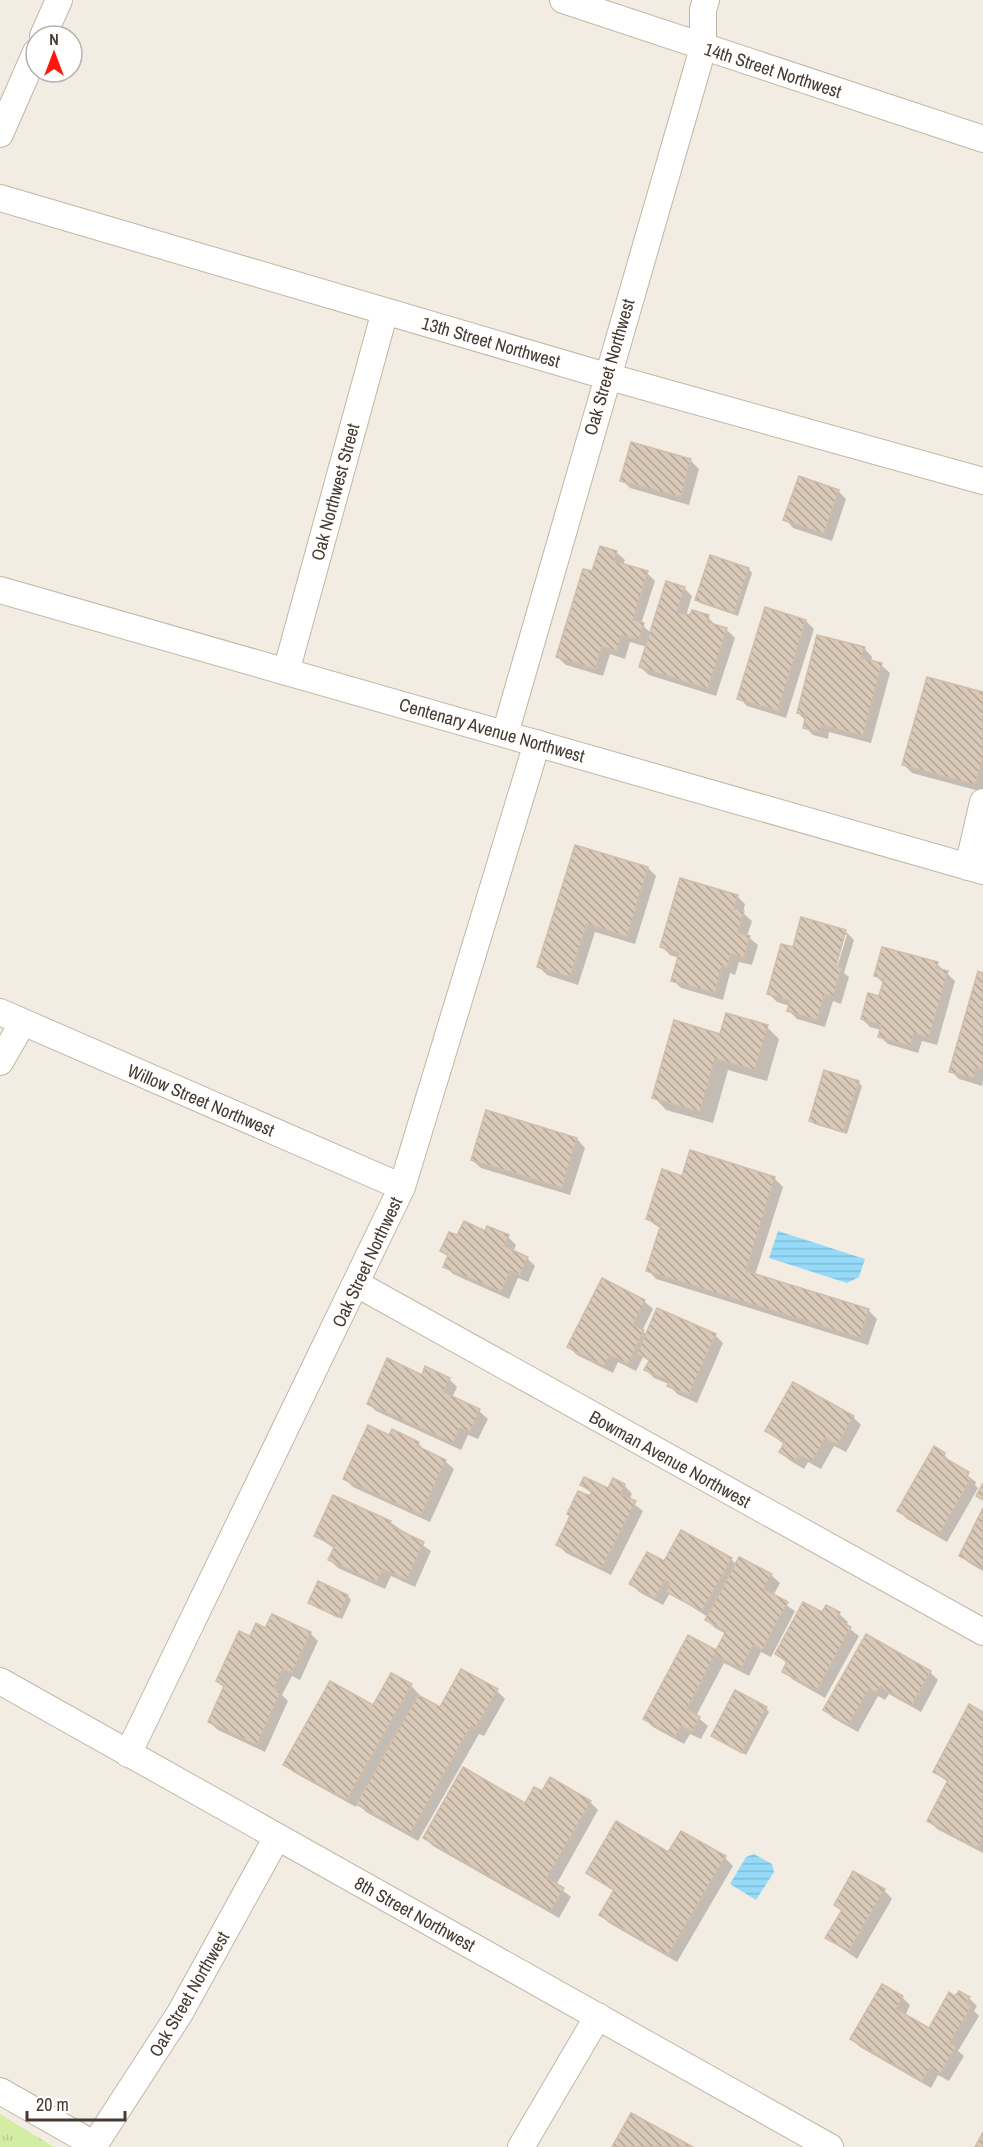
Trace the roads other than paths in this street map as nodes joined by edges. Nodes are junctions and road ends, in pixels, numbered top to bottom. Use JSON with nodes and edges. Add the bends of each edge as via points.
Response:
{"nodes":[{"id":1,"x":59,"y":0,"type":"edge"},
{"id":2,"x":563,"y":0,"type":"edge"},
{"id":3,"x":706,"y":0,"type":"edge"},
{"id":4,"x":48,"y":24,"type":"edge"},
{"id":5,"x":703,"y":48,"type":"junction"},
{"id":6,"x":24,"y":79,"type":"edge"},
{"id":7,"x":0,"y":134,"type":"edge"},
{"id":8,"x":983,"y":139,"type":"edge"},
{"id":9,"x":0,"y":198,"type":"edge"},
{"id":10,"x":385,"y":311,"type":"junction"},
{"id":11,"x":606,"y":376,"type":"junction"},
{"id":12,"x":983,"y":481,"type":"edge"},
{"id":13,"x":0,"y":590,"type":"edge"},
{"id":14,"x":286,"y":672,"type":"junction"},
{"id":15,"x":505,"y":734,"type":"junction"},
{"id":16,"x":537,"y":743,"type":"junction"},
{"id":17,"x":983,"y":802,"type":"edge"},
{"id":18,"x":975,"y":869,"type":"edge"},
{"id":19,"x":11,"y":1018,"type":"edge"},
{"id":20,"x":0,"y":1062,"type":"edge"},
{"id":21,"x":402,"y":1187,"type":"junction"},
{"id":22,"x":357,"y":1284,"type":"junction"},
{"id":23,"x":983,"y":1632,"type":"edge"},
{"id":24,"x":0,"y":1680,"type":"edge"},
{"id":25,"x":128,"y":1754,"type":"junction"},
{"id":26,"x":277,"y":1836,"type":"junction"},
{"id":27,"x":598,"y":2016,"type":"junction"},
{"id":28,"x":0,"y":2091,"type":"edge"},
{"id":29,"x":94,"y":2146,"type":"edge"},
{"id":30,"x":521,"y":2147,"type":"edge"},
{"id":31,"x":830,"y":2147,"type":"edge"}],
"edges":[{"from":1,"to":4,"type":"street"},
{"from":2,"to":5,"type":"street","name":"14th Street Northwest"},
{"from":3,"to":5,"type":"street","name":"Oak Street Northwest"},
{"from":5,"to":8,"type":"street","name":"14th Street Northwest"},
{"from":5,"to":11,"type":"street","name":"Oak Street Northwest"},
{"from":6,"to":7,"type":"street"},
{"from":9,"to":10,"type":"street","name":"13th Street Northwest"},
{"from":10,"to":11,"type":"street","name":"13th Street Northwest"},
{"from":10,"to":14,"type":"street","name":"Oak Northwest Street"},
{"from":11,"to":12,"type":"street","name":"13th Street Northwest"},
{"from":11,"to":15,"type":"street","name":"Oak Street Northwest"},
{"from":13,"to":14,"type":"street","name":"Centenary Avenue Northwest"},
{"from":14,"to":15,"type":"street","name":"Centenary Avenue Northwest"},
{"from":15,"to":16,"type":"street","name":"Centenary Avenue Northwest"},
{"from":16,"to":18,"type":"street","name":"Centenary Avenue Northwest"},
{"from":16,"to":21,"type":"street","name":"Oak Street Northwest"},
{"from":17,"to":18,"type":"street"},
{"from":19,"to":20,"type":"street"},
{"from":19,"to":21,"type":"street","name":"Willow Street Northwest"},
{"from":21,"to":22,"type":"street","name":"Oak Street Northwest"},
{"from":22,"to":23,"type":"street","name":"Bowman Avenue Northwest"},
{"from":22,"to":25,"type":"street","name":"Oak Street Northwest"},
{"from":24,"to":25,"type":"street","name":"8th Street Northwest"},
{"from":25,"to":26,"type":"street","name":"8th Street Northwest"},
{"from":26,"to":27,"type":"street","name":"8th Street Northwest"},
{"from":26,"to":29,"type":"street","name":"Oak Street Northwest","via":[[180,2013]]},
{"from":27,"to":30,"type":"street"},
{"from":27,"to":31,"type":"street","name":"8th Street Northwest"},
{"from":28,"to":29,"type":"street"}]}
